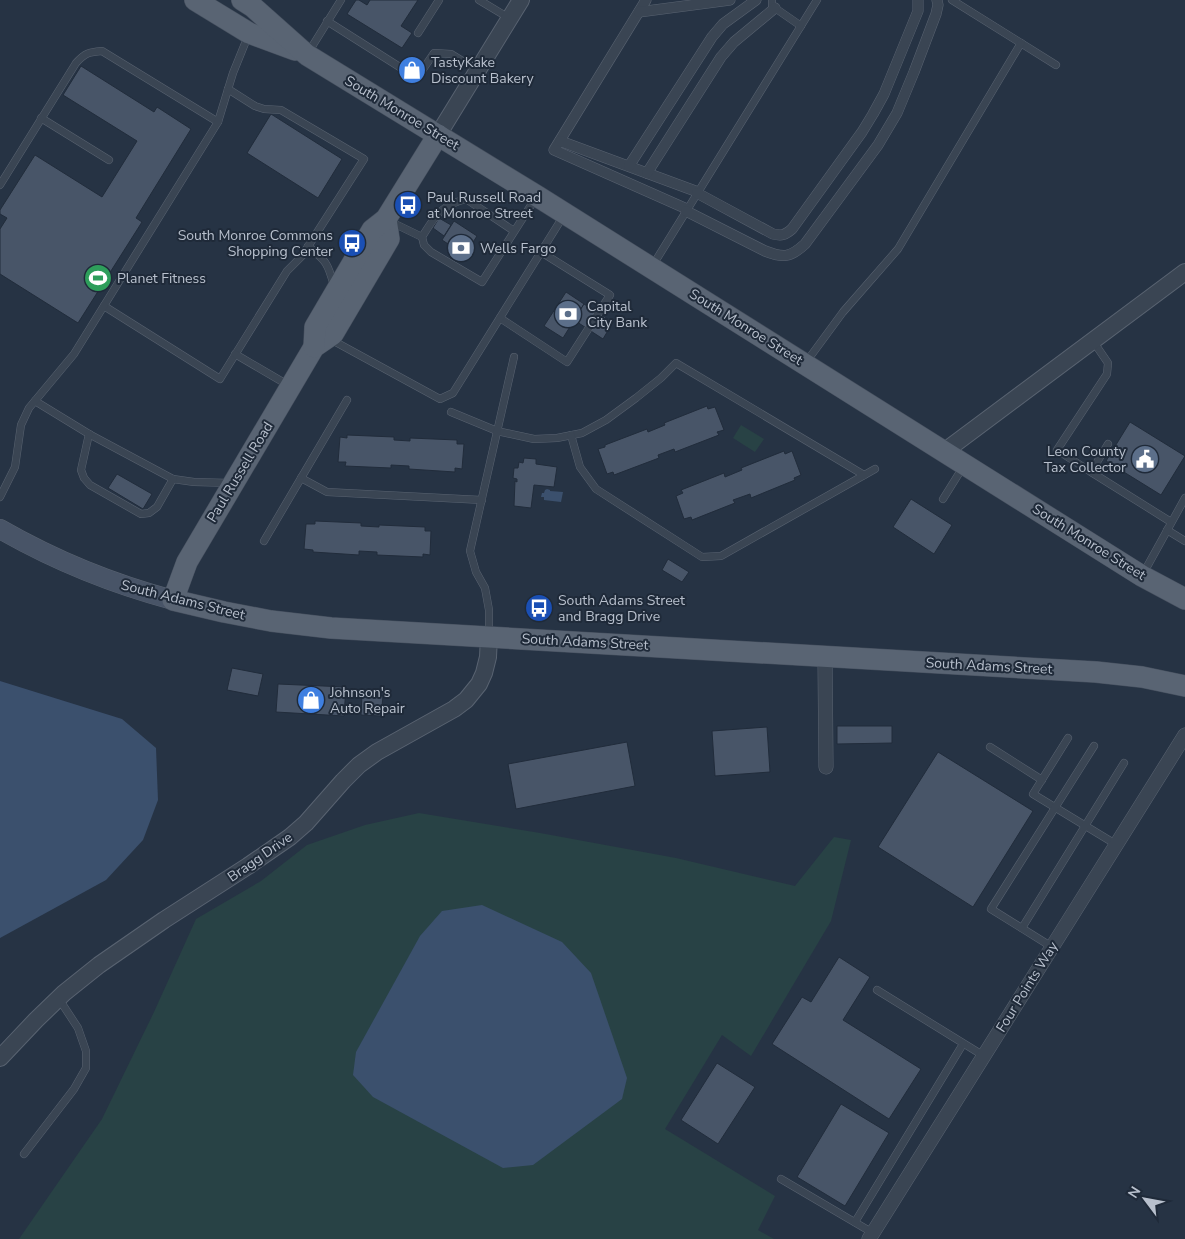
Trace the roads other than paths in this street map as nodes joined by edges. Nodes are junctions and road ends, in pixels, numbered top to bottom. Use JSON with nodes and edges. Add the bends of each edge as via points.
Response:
{"nodes":[{"id":1,"x":195,"y":0,"type":"edge"},
{"id":2,"x":242,"y":0,"type":"edge"},
{"id":3,"x":341,"y":0,"type":"edge"},
{"id":4,"x":439,"y":0,"type":"edge"},
{"id":5,"x":479,"y":0,"type":"edge"},
{"id":6,"x":521,"y":0,"type":"edge"},
{"id":7,"x":646,"y":0,"type":"edge"},
{"id":8,"x":730,"y":0,"type":"edge"},
{"id":9,"x":756,"y":0,"type":"edge"},
{"id":10,"x":817,"y":0,"type":"edge"},
{"id":11,"x":918,"y":0,"type":"edge"},
{"id":12,"x":938,"y":0,"type":"edge"},
{"id":13,"x":952,"y":0,"type":"edge"},
{"id":14,"x":774,"y":4,"type":"edge"},
{"id":15,"x":639,"y":12,"type":"junction"},
{"id":16,"x":510,"y":18,"type":"junction"},
{"id":17,"x":328,"y":21,"type":"junction"},
{"id":18,"x":801,"y":26,"type":"junction"},
{"id":19,"x":249,"y":33,"type":"junction"},
{"id":20,"x":418,"y":33,"type":"dead end"},
{"id":21,"x":1021,"y":43,"type":"junction"},
{"id":22,"x":306,"y":55,"type":"junction"},
{"id":23,"x":1056,"y":65,"type":"dead end"},
{"id":24,"x":478,"y":70,"type":"junction"},
{"id":25,"x":228,"y":89,"type":"junction"},
{"id":26,"x":41,"y":118,"type":"junction"},
{"id":27,"x":218,"y":122,"type":"junction"},
{"id":28,"x":438,"y":135,"type":"junction"},
{"id":29,"x":560,"y":141,"type":"junction"},
{"id":30,"x":109,"y":160,"type":"dead end"},
{"id":31,"x":629,"y":166,"type":"junction"},
{"id":32,"x":647,"y":173,"type":"junction"},
{"id":33,"x":0,"y":185,"type":"edge"},
{"id":34,"x":698,"y":193,"type":"junction"},
{"id":35,"x":537,"y":196,"type":"junction"},
{"id":36,"x":687,"y":210,"type":"junction"},
{"id":37,"x":565,"y":214,"type":"junction"},
{"id":38,"x":386,"y":219,"type":"junction"},
{"id":39,"x":514,"y":231,"type":"junction"},
{"id":40,"x":422,"y":237,"type":"junction"},
{"id":41,"x":308,"y":246,"type":"junction"},
{"id":42,"x":541,"y":252,"type":"junction"},
{"id":43,"x":651,"y":268,"type":"junction"},
{"id":44,"x":1185,"y":272,"type":"edge"},
{"id":45,"x":335,"y":291,"type":"junction"},
{"id":46,"x":104,"y":306,"type":"junction"},
{"id":47,"x":500,"y":318,"type":"junction"},
{"id":48,"x":1093,"y":341,"type":"junction"},
{"id":49,"x":321,"y":342,"type":"junction"},
{"id":50,"x":235,"y":354,"type":"junction"},
{"id":51,"x":514,"y":357,"type":"dead end"},
{"id":52,"x":805,"y":364,"type":"junction"},
{"id":53,"x":291,"y":387,"type":"junction"},
{"id":54,"x":347,"y":400,"type":"dead end"},
{"id":55,"x":35,"y":401,"type":"junction"},
{"id":56,"x":451,"y":412,"type":"dead end"},
{"id":57,"x":497,"y":431,"type":"junction"},
{"id":58,"x":89,"y":434,"type":"junction"},
{"id":59,"x":570,"y":435,"type":"junction"},
{"id":60,"x":1108,"y":444,"type":"dead end"},
{"id":61,"x":945,"y":451,"type":"junction"},
{"id":62,"x":965,"y":464,"type":"junction"},
{"id":63,"x":875,"y":469,"type":"dead end"},
{"id":64,"x":1091,"y":472,"type":"junction"},
{"id":65,"x":864,"y":475,"type":"junction"},
{"id":66,"x":173,"y":478,"type":"junction"},
{"id":67,"x":301,"y":478,"type":"junction"},
{"id":68,"x":234,"y":483,"type":"junction"},
{"id":69,"x":0,"y":497,"type":"edge"},
{"id":70,"x":1185,"y":498,"type":"edge"},
{"id":71,"x":943,"y":499,"type":"dead end"},
{"id":72,"x":482,"y":500,"type":"junction"},
{"id":73,"x":1172,"y":522,"type":"junction"},
{"id":74,"x":0,"y":529,"type":"edge"},
{"id":75,"x":1167,"y":530,"type":"junction"},
{"id":76,"x":264,"y":541,"type":"dead end"},
{"id":77,"x":1185,"y":541,"type":"edge"},
{"id":78,"x":1142,"y":576,"type":"junction"},
{"id":79,"x":173,"y":600,"type":"junction"},
{"id":80,"x":1185,"y":600,"type":"edge"},
{"id":81,"x":489,"y":636,"type":"junction"},
{"id":82,"x":825,"y":657,"type":"junction"},
{"id":83,"x":1185,"y":686,"type":"edge"},
{"id":84,"x":1185,"y":735,"type":"edge"},
{"id":85,"x":1068,"y":738,"type":"dead end"},
{"id":86,"x":1094,"y":746,"type":"dead end"},
{"id":87,"x":990,"y":748,"type":"dead end"},
{"id":88,"x":1124,"y":763,"type":"dead end"},
{"id":89,"x":826,"y":767,"type":"dead end"},
{"id":90,"x":1042,"y":780,"type":"junction"},
{"id":91,"x":1055,"y":808,"type":"junction"},
{"id":92,"x":1085,"y":826,"type":"junction"},
{"id":93,"x":1117,"y":845,"type":"junction"},
{"id":94,"x":1022,"y":928,"type":"junction"},
{"id":95,"x":1052,"y":947,"type":"junction"},
{"id":96,"x":877,"y":990,"type":"dead end"},
{"id":97,"x":58,"y":999,"type":"junction"},
{"id":98,"x":964,"y":1044,"type":"junction"},
{"id":99,"x":984,"y":1056,"type":"junction"},
{"id":100,"x":0,"y":1058,"type":"edge"},
{"id":101,"x":24,"y":1154,"type":"dead end"},
{"id":102,"x":781,"y":1179,"type":"dead end"},
{"id":103,"x":855,"y":1222,"type":"junction"},
{"id":104,"x":871,"y":1236,"type":"edge"}],
"edges":[{"from":1,"to":19,"type":"main road","name":"South Monroe Street"},
{"from":2,"to":22,"type":"main road","name":"South Monroe Street"},
{"from":3,"to":17,"type":"lane"},
{"from":4,"to":20,"type":"lane"},
{"from":5,"to":16,"type":"lane"},
{"from":6,"to":16,"type":"street","name":"Paul Russell Road"},
{"from":7,"to":15,"type":"street"},
{"from":8,"to":15,"type":"street"},
{"from":9,"to":31,"type":"street","via":[[723,24],[712,37]]},
{"from":10,"to":18,"type":"lane"},
{"from":11,"to":34,"type":"street","via":[[918,11],[873,114],[792,229],[785,235],[773,234]]},
{"from":12,"to":36,"type":"street","via":[[936,14],[897,112],[878,145],[796,253],[777,256]]},
{"from":13,"to":21,"type":"lane"},
{"from":14,"to":18,"type":"lane"},
{"from":14,"to":32,"type":"street","via":[[721,57]]},
{"from":15,"to":29,"type":"street"},
{"from":16,"to":24,"type":"street","name":"Paul Russell Road"},
{"from":17,"to":22,"type":"lane"},
{"from":17,"to":24,"type":"lane","via":[[417,78],[434,52],[452,54]]},
{"from":18,"to":34,"type":"lane"},
{"from":19,"to":22,"type":"main road","name":"South Monroe Street"},
{"from":19,"to":25,"type":"lane"},
{"from":21,"to":23,"type":"lane"},
{"from":21,"to":52,"type":"lane","via":[[898,249],[843,312]]},
{"from":22,"to":28,"type":"main road","name":"South Monroe Street"},
{"from":24,"to":28,"type":"street","name":"Paul Russell Road"},
{"from":25,"to":27,"type":"lane"},
{"from":25,"to":41,"type":"lane","via":[[264,110],[280,110],[364,159]]},
{"from":26,"to":27,"type":"lane","via":[[84,54],[102,51]]},
{"from":26,"to":30,"type":"lane"},
{"from":26,"to":33,"type":"lane"},
{"from":27,"to":46,"type":"lane"},
{"from":28,"to":35,"type":"main road","name":"South Monroe Street"},
{"from":28,"to":38,"type":"main road","name":"Paul Russell Road"},
{"from":29,"to":31,"type":"street"},
{"from":29,"to":36,"type":"street","via":[[554,150]]},
{"from":31,"to":32,"type":"street"},
{"from":32,"to":34,"type":"street"},
{"from":34,"to":36,"type":"lane"},
{"from":35,"to":37,"type":"main road","name":"South Monroe Street"},
{"from":35,"to":39,"type":"lane"},
{"from":36,"to":43,"type":"lane"},
{"from":37,"to":42,"type":"lane"},
{"from":37,"to":43,"type":"main road","name":"South Monroe Street"},
{"from":38,"to":40,"type":"lane"},
{"from":38,"to":45,"type":"main road","name":"Paul Russell Road","via":[[372,230]]},
{"from":38,"to":49,"type":"main road","name":"Paul Russell Road","via":[[389,240],[333,334]]},
{"from":39,"to":40,"type":"lane","via":[[466,199],[454,202],[435,216]]},
{"from":39,"to":40,"type":"lane","via":[[482,282],[432,252]]},
{"from":41,"to":45,"type":"lane","via":[[323,258]]},
{"from":41,"to":50,"type":"lane","via":[[287,271]]},
{"from":42,"to":47,"type":"lane"},
{"from":42,"to":47,"type":"lane","via":[[610,295],[567,362]]},
{"from":43,"to":52,"type":"main road","name":"South Monroe Street"},
{"from":44,"to":48,"type":"street"},
{"from":45,"to":49,"type":"main road","name":"Paul Russell Road","via":[[315,326]]},
{"from":46,"to":50,"type":"lane","via":[[220,378]]},
{"from":46,"to":55,"type":"lane","via":[[74,354]]},
{"from":47,"to":49,"type":"lane","via":[[453,393],[440,399]]},
{"from":48,"to":61,"type":"street"},
{"from":48,"to":64,"type":"lane","via":[[1108,363],[1107,374],[1057,450]]},
{"from":49,"to":53,"type":"main road","name":"Paul Russell Road"},
{"from":50,"to":53,"type":"lane"},
{"from":51,"to":57,"type":"lane"},
{"from":52,"to":61,"type":"main road","name":"South Monroe Street"},
{"from":53,"to":68,"type":"main road","name":"Paul Russell Road"},
{"from":54,"to":67,"type":"lane"},
{"from":55,"to":58,"type":"lane"},
{"from":55,"to":69,"type":"lane","via":[[21,425],[15,467]]},
{"from":56,"to":57,"type":"lane"},
{"from":57,"to":59,"type":"lane","via":[[534,439]]},
{"from":57,"to":72,"type":"lane"},
{"from":58,"to":66,"type":"lane"},
{"from":58,"to":66,"type":"lane","via":[[82,470],[84,478],[90,485],[141,514],[157,507]]},
{"from":59,"to":65,"type":"lane","via":[[582,433],[606,420],[676,363]]},
{"from":59,"to":65,"type":"lane","via":[[580,467],[596,489],[702,557],[721,556]]},
{"from":60,"to":64,"type":"lane"},
{"from":61,"to":62,"type":"main road","name":"South Monroe Street"},
{"from":62,"to":71,"type":"lane"},
{"from":62,"to":78,"type":"main road","name":"South Monroe Street"},
{"from":63,"to":65,"type":"lane"},
{"from":64,"to":73,"type":"lane"},
{"from":66,"to":68,"type":"lane"},
{"from":67,"to":72,"type":"lane","via":[[327,492]]},
{"from":67,"to":76,"type":"lane"},
{"from":68,"to":79,"type":"main road","name":"Paul Russell Road","via":[[187,562]]},
{"from":70,"to":73,"type":"lane"},
{"from":72,"to":81,"type":"lane","via":[[470,551],[476,572],[486,588]]},
{"from":73,"to":75,"type":"lane"},
{"from":74,"to":79,"type":"main road","name":"South Adams Street","via":[[65,562],[142,592]]},
{"from":75,"to":77,"type":"lane"},
{"from":75,"to":78,"type":"lane"},
{"from":78,"to":80,"type":"main road","name":"South Monroe Street"},
{"from":79,"to":81,"type":"main road","name":"South Adams Street","via":[[271,621],[331,628]]},
{"from":81,"to":82,"type":"main road","name":"South Adams Street"},
{"from":81,"to":97,"type":"street","name":"Bragg Drive","via":[[484,673],[466,700],[377,752],[360,765],[290,837],[99,965]]},
{"from":82,"to":83,"type":"main road","name":"South Adams Street","via":[[1096,672]]},
{"from":82,"to":89,"type":"street"},
{"from":84,"to":93,"type":"street","name":"Four Points Way"},
{"from":85,"to":90,"type":"lane"},
{"from":86,"to":91,"type":"lane"},
{"from":87,"to":90,"type":"lane"},
{"from":88,"to":92,"type":"lane"},
{"from":90,"to":91,"type":"lane","via":[[1033,794]]},
{"from":91,"to":92,"type":"lane"},
{"from":91,"to":94,"type":"lane","via":[[992,909]]},
{"from":92,"to":93,"type":"lane"},
{"from":92,"to":94,"type":"lane"},
{"from":93,"to":95,"type":"street","name":"Four Points Way"},
{"from":94,"to":95,"type":"lane"},
{"from":95,"to":99,"type":"street","name":"Four Points Way"},
{"from":96,"to":98,"type":"lane"},
{"from":97,"to":100,"type":"street","name":"Bragg Drive"},
{"from":97,"to":101,"type":"lane","via":[[78,1028],[86,1051],[86,1068],[74,1090]]},
{"from":98,"to":99,"type":"lane"},
{"from":98,"to":103,"type":"lane"},
{"from":99,"to":104,"type":"street","name":"Four Points Way"},
{"from":102,"to":103,"type":"lane"},
{"from":103,"to":104,"type":"lane"}]}
